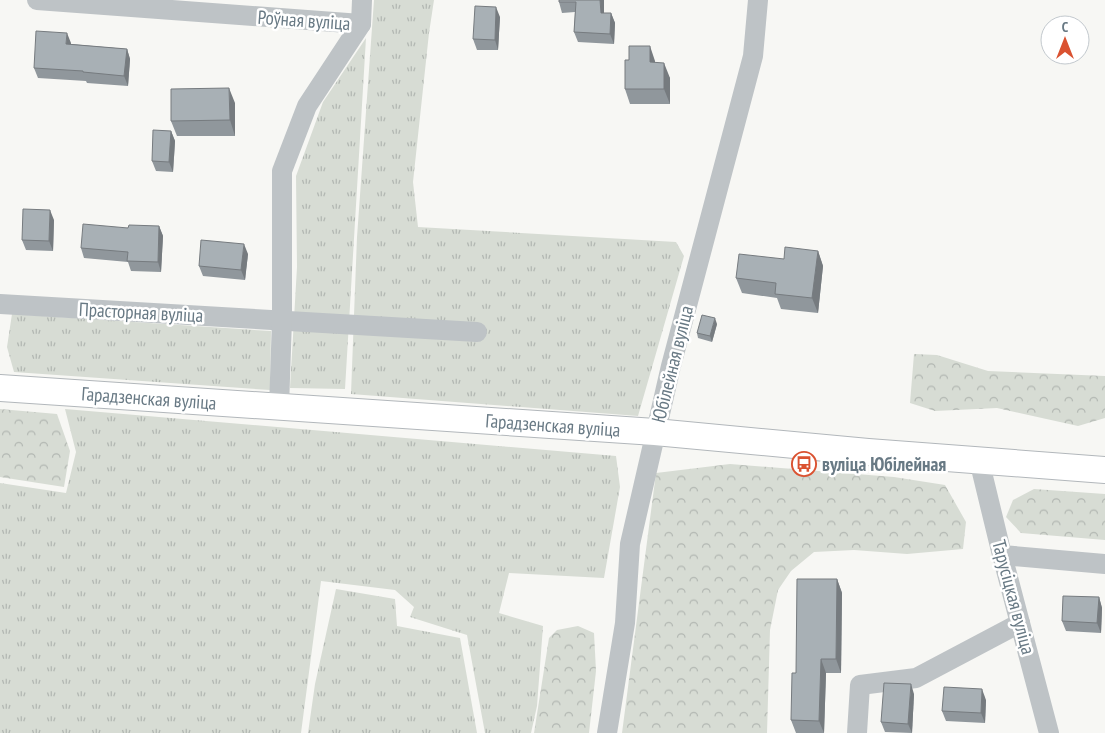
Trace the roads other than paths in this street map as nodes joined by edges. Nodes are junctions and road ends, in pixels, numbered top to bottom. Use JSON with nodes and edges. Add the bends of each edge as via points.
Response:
{"nodes":[{"id":1,"x":43,"y":0,"type":"edge"},
{"id":2,"x":362,"y":0,"type":"edge"},
{"id":3,"x":758,"y":0,"type":"edge"},
{"id":4,"x":360,"y":24,"type":"junction"},
{"id":5,"x":0,"y":304,"type":"edge"},
{"id":6,"x":282,"y":320,"type":"junction"},
{"id":7,"x":477,"y":332,"type":"dead end"},
{"id":8,"x":0,"y":388,"type":"edge"},
{"id":9,"x":279,"y":407,"type":"junction"},
{"id":10,"x":656,"y":432,"type":"junction"},
{"id":11,"x":979,"y":460,"type":"junction"},
{"id":12,"x":1105,"y":470,"type":"edge"},
{"id":13,"x":1002,"y":555,"type":"junction"},
{"id":14,"x":1105,"y":564,"type":"edge"},
{"id":15,"x":1020,"y":623,"type":"junction"},
{"id":16,"x":607,"y":733,"type":"edge"},
{"id":17,"x":856,"y":733,"type":"edge"},
{"id":18,"x":1049,"y":733,"type":"edge"}],
"edges":[{"from":1,"to":4,"type":"street","name":"Роўная вуліца"},
{"from":2,"to":4,"type":"street"},
{"from":3,"to":10,"type":"street","name":"Юбілейная вуліца","via":[[753,56]]},
{"from":4,"to":6,"type":"street","via":[[307,106],[282,171]]},
{"from":5,"to":6,"type":"street","name":"Прасторная вуліца"},
{"from":6,"to":7,"type":"street","name":"Прасторная вуліца"},
{"from":6,"to":9,"type":"street"},
{"from":8,"to":9,"type":"main road","name":"Гарадзенская вуліца"},
{"from":9,"to":10,"type":"main road","name":"Гарадзенская вуліца"},
{"from":10,"to":11,"type":"main road","name":"Гарадзенская вуліца"},
{"from":10,"to":16,"type":"street","name":"Юбілейная вуліца","via":[[630,544],[625,623]]},
{"from":11,"to":12,"type":"main road","name":"Гарадзенская вуліца"},
{"from":11,"to":13,"type":"street","name":"Тарусіцкая вуліца"},
{"from":13,"to":14,"type":"street"},
{"from":13,"to":15,"type":"street","name":"Тарусіцкая вуліца"},
{"from":15,"to":17,"type":"street","via":[[916,678],[860,685]]},
{"from":15,"to":18,"type":"street","name":"Тарусіцкая вуліца"}]}
